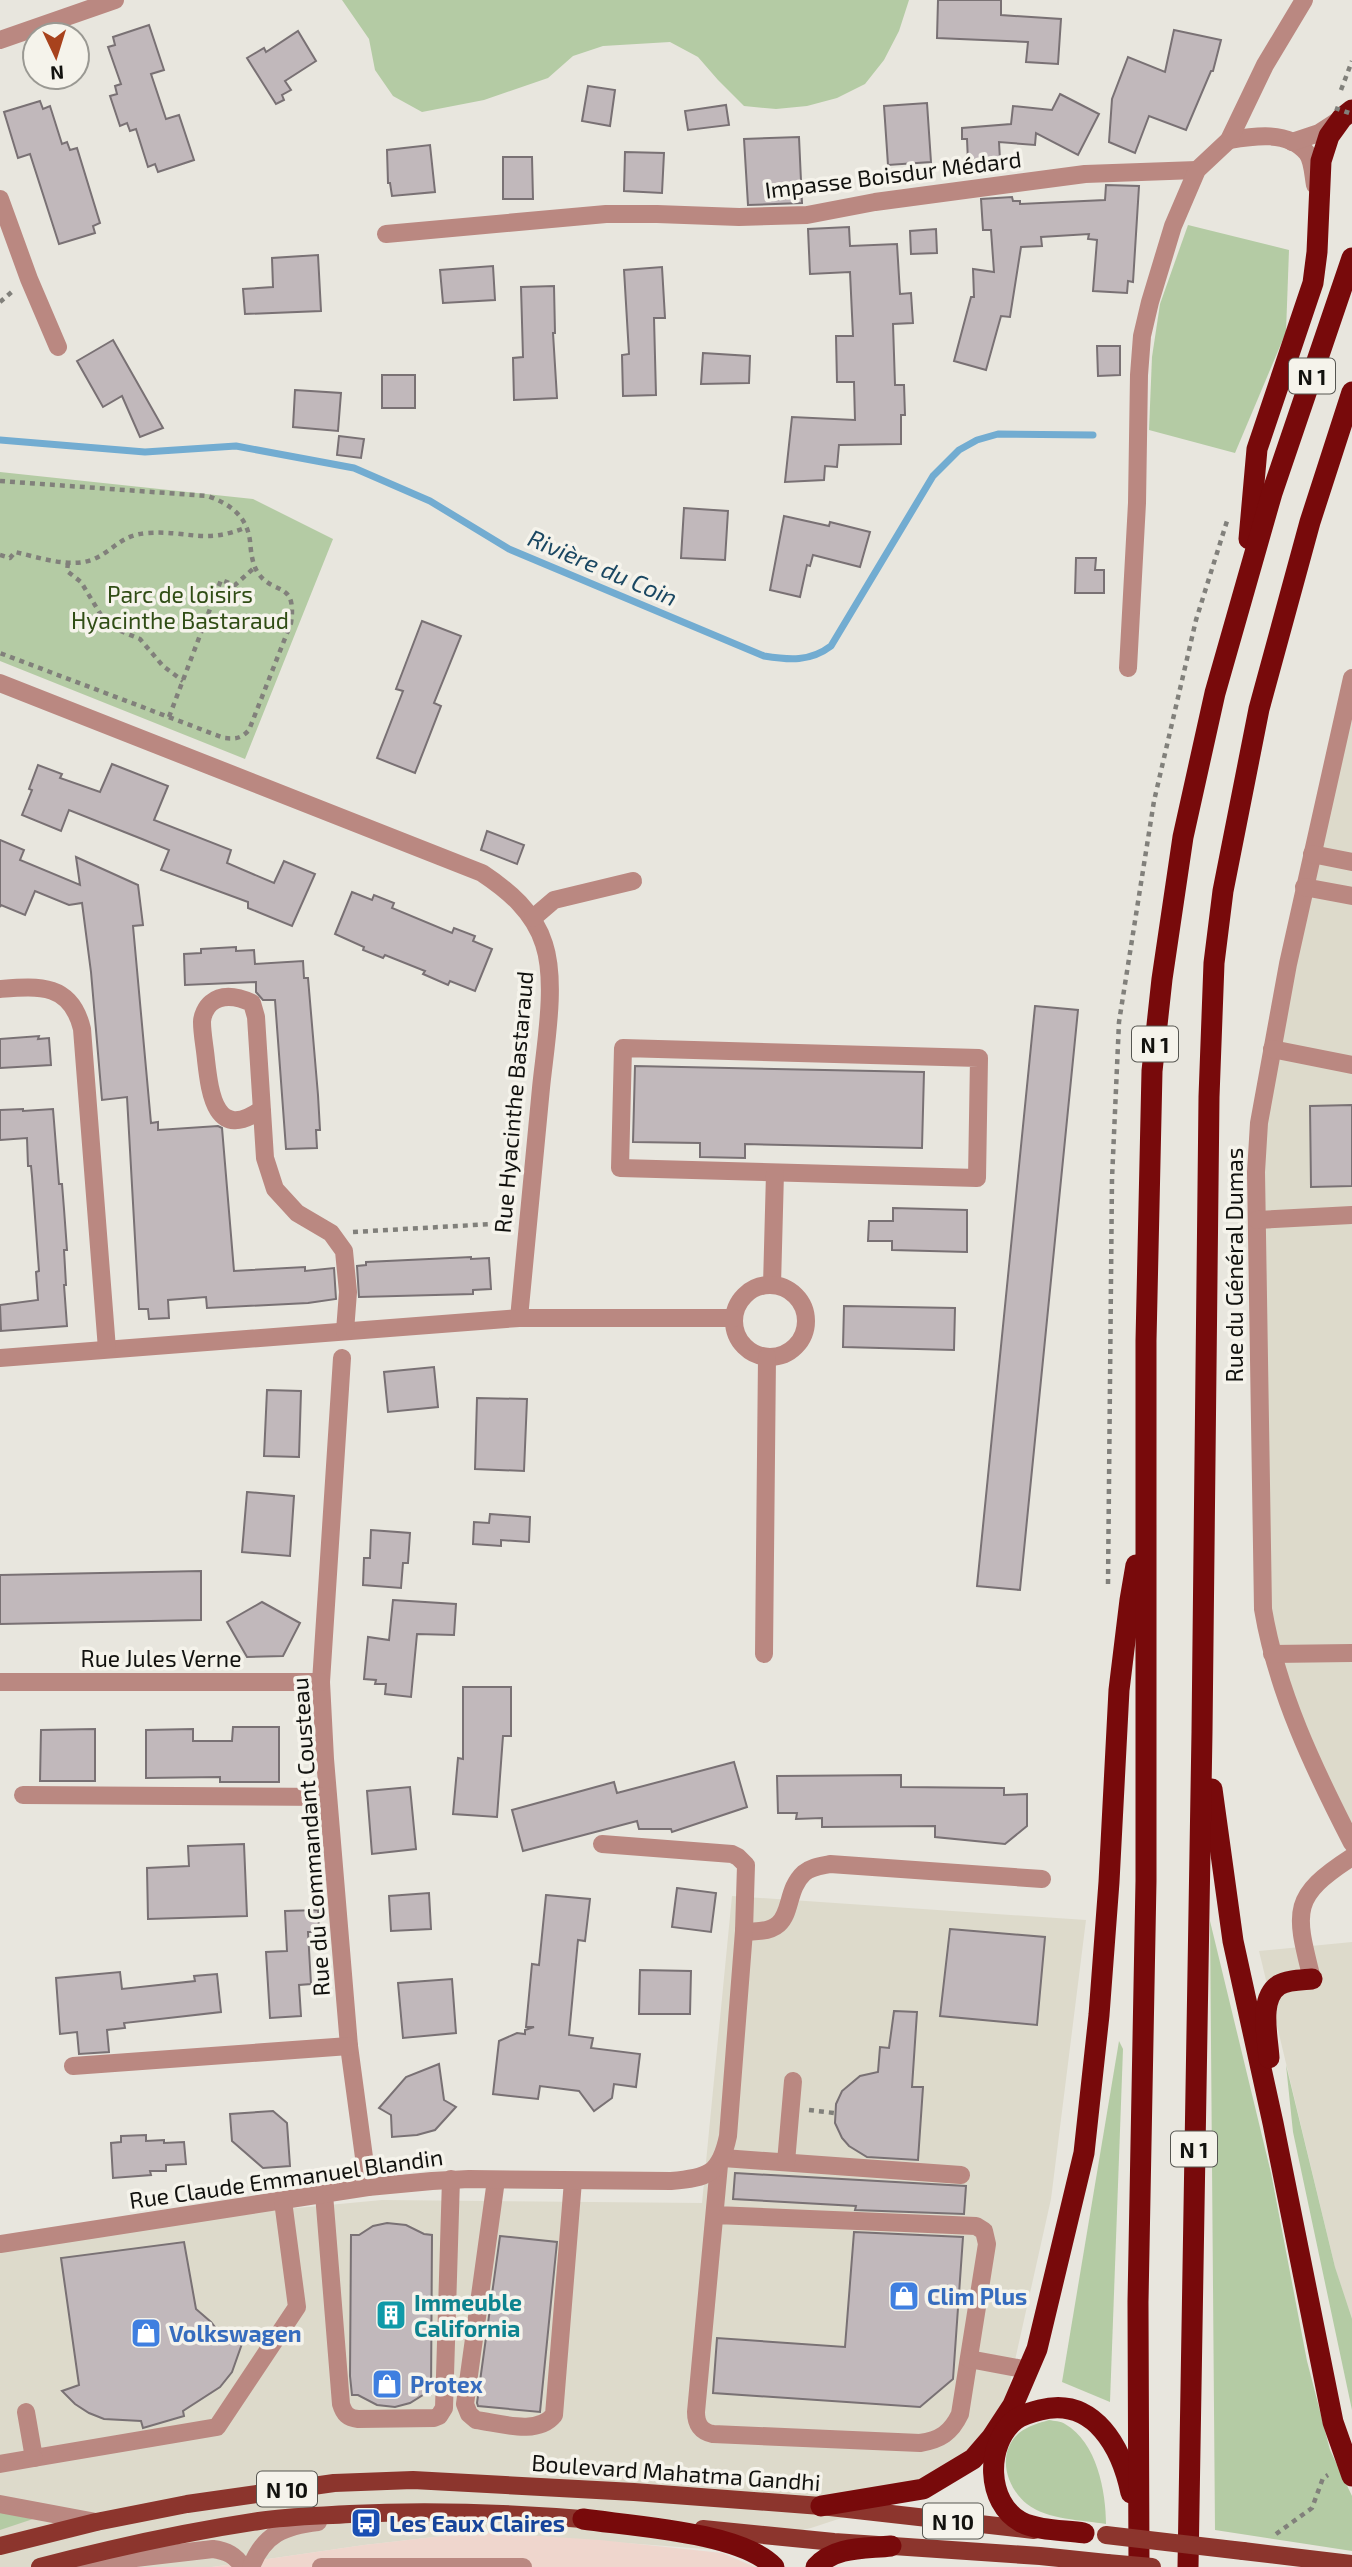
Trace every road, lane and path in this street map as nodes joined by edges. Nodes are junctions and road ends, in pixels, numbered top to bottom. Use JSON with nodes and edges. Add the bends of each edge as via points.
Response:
{"nodes":[{"id":1,"x":115,"y":0,"type":"edge"},
{"id":2,"x":1304,"y":0,"type":"edge"},
{"id":3,"x":0,"y":40,"type":"edge"},
{"id":4,"x":1352,"y":61,"type":"edge"},
{"id":5,"x":1345,"y":112,"type":"edge"},
{"id":6,"x":1229,"y":140,"type":"junction"},
{"id":7,"x":1292,"y":142,"type":"junction"},
{"id":8,"x":1197,"y":170,"type":"junction"},
{"id":9,"x":0,"y":200,"type":"edge"},
{"id":10,"x":1318,"y":200,"type":"junction"},
{"id":11,"x":386,"y":234,"type":"dead end"},
{"id":12,"x":1352,"y":258,"type":"edge"},
{"id":13,"x":58,"y":347,"type":"dead end"},
{"id":14,"x":1352,"y":393,"type":"edge"},
{"id":15,"x":0,"y":481,"type":"edge"},
{"id":16,"x":247,"y":527,"type":"junction"},
{"id":17,"x":0,"y":555,"type":"edge"},
{"id":18,"x":68,"y":563,"type":"junction"},
{"id":19,"x":255,"y":567,"type":"junction"},
{"id":20,"x":1246,"y":579,"type":"junction"},
{"id":21,"x":0,"y":653,"type":"edge"},
{"id":22,"x":1128,"y":668,"type":"dead end"},
{"id":23,"x":183,"y":681,"type":"junction"},
{"id":24,"x":0,"y":682,"type":"edge"},
{"id":25,"x":1352,"y":683,"type":"edge"},
{"id":26,"x":169,"y":717,"type":"junction"},
{"id":27,"x":1312,"y":854,"type":"junction"},
{"id":28,"x":1352,"y":862,"type":"edge"},
{"id":29,"x":633,"y":881,"type":"dead end"},
{"id":30,"x":1304,"y":887,"type":"junction"},
{"id":31,"x":1352,"y":896,"type":"edge"},
{"id":32,"x":533,"y":918,"type":"junction"},
{"id":33,"x":0,"y":989,"type":"edge"},
{"id":34,"x":1272,"y":1049,"type":"junction"},
{"id":35,"x":1352,"y":1065,"type":"edge"},
{"id":36,"x":262,"y":1109,"type":"junction"},
{"id":37,"x":775,"y":1173,"type":"junction"},
{"id":38,"x":1352,"y":1215,"type":"edge"},
{"id":39,"x":1257,"y":1220,"type":"junction"},
{"id":40,"x":528,"y":1222,"type":"junction"},
{"id":41,"x":331,"y":1233,"type":"junction"},
{"id":42,"x":772,"y":1285,"type":"junction"},
{"id":43,"x":519,"y":1318,"type":"junction"},
{"id":44,"x":734,"y":1318,"type":"junction"},
{"id":45,"x":345,"y":1331,"type":"junction"},
{"id":46,"x":107,"y":1349,"type":"junction"},
{"id":47,"x":767,"y":1357,"type":"junction"},
{"id":48,"x":0,"y":1358,"type":"edge"},
{"id":49,"x":342,"y":1358,"type":"dead end"},
{"id":50,"x":1146,"y":1518,"type":"junction"},
{"id":51,"x":1352,"y":1653,"type":"edge"},
{"id":52,"x":764,"y":1654,"type":"dead end"},
{"id":53,"x":1272,"y":1654,"type":"junction"},
{"id":54,"x":0,"y":1682,"type":"edge"},
{"id":55,"x":321,"y":1682,"type":"junction"},
{"id":56,"x":1202,"y":1732,"type":"junction"},
{"id":57,"x":23,"y":1795,"type":"dead end"},
{"id":58,"x":328,"y":1797,"type":"junction"},
{"id":59,"x":1352,"y":1843,"type":"edge"},
{"id":60,"x":602,"y":1844,"type":"dead end"},
{"id":61,"x":1352,"y":1857,"type":"edge"},
{"id":62,"x":1042,"y":1879,"type":"dead end"},
{"id":63,"x":744,"y":1931,"type":"junction"},
{"id":64,"x":1312,"y":1979,"type":"joint"},
{"id":65,"x":349,"y":2046,"type":"junction"},
{"id":66,"x":73,"y":2066,"type":"dead end"},
{"id":67,"x":793,"y":2081,"type":"dead end"},
{"id":68,"x":1273,"y":2123,"type":"junction"},
{"id":69,"x":721,"y":2161,"type":"junction"},
{"id":70,"x":786,"y":2162,"type":"junction"},
{"id":71,"x":961,"y":2175,"type":"dead end"},
{"id":72,"x":451,"y":2179,"type":"junction"},
{"id":73,"x":495,"y":2180,"type":"junction"},
{"id":74,"x":572,"y":2181,"type":"junction"},
{"id":75,"x":368,"y":2187,"type":"junction"},
{"id":76,"x":324,"y":2194,"type":"junction"},
{"id":77,"x":283,"y":2200,"type":"junction"},
{"id":78,"x":715,"y":2215,"type":"junction"},
{"id":79,"x":0,"y":2244,"type":"edge"},
{"id":80,"x":969,"y":2359,"type":"junction"},
{"id":81,"x":1028,"y":2370,"type":"junction"},
{"id":82,"x":26,"y":2413,"type":"dead end"},
{"id":83,"x":34,"y":2458,"type":"junction"},
{"id":84,"x":0,"y":2464,"type":"edge"},
{"id":85,"x":1349,"y":2469,"type":"edge"},
{"id":86,"x":1188,"y":2495,"type":"junction"},
{"id":87,"x":0,"y":2504,"type":"edge"},
{"id":88,"x":821,"y":2507,"type":"junction"},
{"id":89,"x":389,"y":2512,"type":"junction"},
{"id":90,"x":583,"y":2519,"type":"junction"},
{"id":91,"x":96,"y":2522,"type":"junction"},
{"id":92,"x":1084,"y":2533,"type":"junction"},
{"id":93,"x":0,"y":2546,"type":"edge"},
{"id":94,"x":891,"y":2546,"type":"junction"},
{"id":95,"x":1247,"y":2552,"type":"junction"},
{"id":96,"x":1139,"y":2557,"type":"edge"},
{"id":97,"x":1352,"y":2564,"type":"edge"},
{"id":98,"x":40,"y":2567,"type":"edge"},
{"id":99,"x":60,"y":2567,"type":"edge"},
{"id":100,"x":243,"y":2567,"type":"edge"},
{"id":101,"x":251,"y":2567,"type":"edge"},
{"id":102,"x":321,"y":2567,"type":"edge"},
{"id":103,"x":523,"y":2567,"type":"edge"},
{"id":104,"x":774,"y":2567,"type":"edge"},
{"id":105,"x":817,"y":2567,"type":"edge"},
{"id":106,"x":1152,"y":2567,"type":"edge"},
{"id":107,"x":1188,"y":2567,"type":"edge"},
{"id":108,"x":1198,"y":2567,"type":"edge"}],
"edges":[{"from":1,"to":3,"type":"street"},
{"from":2,"to":6,"type":"street","via":[[1265,65]]},
{"from":4,"to":5,"type":"path"},
{"from":5,"to":7,"type":"street","via":[[1319,133]]},
{"from":5,"to":10,"type":"highway","via":[[1329,136],[1321,161]]},
{"from":6,"to":7,"type":"street","via":[[1269,136]]},
{"from":6,"to":8,"type":"street"},
{"from":7,"to":10,"type":"street","via":[[1307,153]]},
{"from":8,"to":11,"type":"street","name":"Impasse Boisdur Médard","via":[[1085,174],[797,216],[606,214]]},
{"from":8,"to":22,"type":"street","via":[[1173,226],[1142,336]]},
{"from":9,"to":13,"type":"street"},
{"from":10,"to":20,"type":"highway","via":[[1313,283],[1257,449]]},
{"from":12,"to":20,"type":"highway","number":"N 1"},
{"from":14,"to":56,"type":"highway","number":"N 1","via":[[1310,522],[1259,709],[1223,891],[1214,963]]},
{"from":15,"to":16,"type":"path","via":[[208,496],[227,503]]},
{"from":16,"to":18,"type":"path","via":[[209,538],[146,533],[127,538],[94,559]]},
{"from":16,"to":19,"type":"path"},
{"from":17,"to":18,"type":"path","via":[[10,558],[15,552]]},
{"from":18,"to":23,"type":"path","via":[[68,571],[87,590],[104,620],[140,639]]},
{"from":19,"to":23,"type":"path","via":[[235,585],[221,580]]},
{"from":19,"to":26,"type":"path","via":[[268,582],[282,588],[293,609],[249,730],[243,737],[224,738]]},
{"from":20,"to":50,"type":"highway","number":"N 1","via":[[1183,837],[1152,1071]]},
{"from":21,"to":26,"type":"path"},
{"from":23,"to":26,"type":"path"},
{"from":24,"to":32,"type":"street","name":"Rue Hyacinthe Bastaraud","via":[[482,873],[509,891]]},
{"from":25,"to":27,"type":"street","name":"Rue du Général Dumas"},
{"from":27,"to":28,"type":"street"},
{"from":27,"to":30,"type":"street","name":"Rue du Général Dumas"},
{"from":29,"to":32,"type":"street","via":[[554,900]]},
{"from":30,"to":31,"type":"street"},
{"from":30,"to":34,"type":"street","name":"Rue du Général Dumas"},
{"from":32,"to":40,"type":"street","name":"Rue Hyacinthe Bastaraud","via":[[549,963]]},
{"from":33,"to":46,"type":"street","via":[[46,988],[66,998],[80,1018]]},
{"from":34,"to":35,"type":"street"},
{"from":34,"to":39,"type":"street","name":"Rue du Général Dumas","via":[[1259,1123]]},
{"from":36,"to":36,"type":"street","via":[[256,1017],[251,1003],[239,997],[219,998],[209,1004],[202,1020],[210,1095],[218,1111],[231,1120],[248,1119]]},
{"from":36,"to":41,"type":"street","via":[[265,1158],[275,1189],[297,1213]]},
{"from":37,"to":37,"type":"street","via":[[620,1168],[623,1048],[979,1058],[977,1178]]},
{"from":37,"to":42,"type":"street"},
{"from":38,"to":39,"type":"street"},
{"from":39,"to":53,"type":"street","name":"Rue du Général Dumas","via":[[1263,1609]]},
{"from":40,"to":41,"type":"path"},
{"from":40,"to":43,"type":"street","name":"Rue Hyacinthe Bastaraud"},
{"from":41,"to":45,"type":"street","via":[[344,1251],[347,1271]]},
{"from":42,"to":44,"type":"street","via":[[742,1297]]},
{"from":42,"to":47,"type":"street","via":[[800,1302],[806,1324],[797,1345]]},
{"from":43,"to":44,"type":"street"},
{"from":43,"to":45,"type":"street"},
{"from":44,"to":47,"type":"street","via":[[734,1329],[746,1348]]},
{"from":45,"to":46,"type":"street"},
{"from":46,"to":48,"type":"street"},
{"from":47,"to":52,"type":"street"},
{"from":49,"to":55,"type":"street","name":"Rue du Commandant Cousteau"},
{"from":50,"to":81,"type":"highway","via":[[1119,1690],[1099,2015],[1084,2153]]},
{"from":50,"to":96,"type":"highway","number":"N 1"},
{"from":51,"to":53,"type":"street"},
{"from":53,"to":59,"type":"street","name":"Rue du Général Dumas","via":[[1325,1790]]},
{"from":54,"to":55,"type":"street","name":"Rue Jules Verne"},
{"from":55,"to":58,"type":"street","name":"Rue du Commandant Cousteau"},
{"from":56,"to":68,"type":"highway","via":[[1233,1941]]},
{"from":56,"to":86,"type":"highway","number":"N 1"},
{"from":57,"to":58,"type":"street"},
{"from":58,"to":65,"type":"street","name":"Rue du Commandant Cousteau"},
{"from":60,"to":63,"type":"street","via":[[738,1857],[747,1871]]},
{"from":61,"to":64,"type":"street","via":[[1316,1881],[1305,1897],[1301,1940]]},
{"from":62,"to":63,"type":"street","via":[[830,1864],[799,1878],[780,1922],[763,1931]]},
{"from":63,"to":69,"type":"street"},
{"from":64,"to":68,"type":"highway","via":[[1280,1984],[1266,2007]]},
{"from":65,"to":66,"type":"street"},
{"from":65,"to":75,"type":"street","name":"Rue du Commandant Cousteau"},
{"from":67,"to":70,"type":"street"},
{"from":68,"to":85,"type":"highway","via":[[1333,2422]]},
{"from":69,"to":70,"type":"street"},
{"from":69,"to":74,"type":"street","name":"Rue Claude Emmanuel Blandin","via":[[687,2180]]},
{"from":69,"to":78,"type":"street"},
{"from":70,"to":71,"type":"street"},
{"from":72,"to":73,"type":"street","name":"Rue Claude Emmanuel Blandin"},
{"from":72,"to":75,"type":"street","name":"Rue Claude Emmanuel Blandin"},
{"from":72,"to":76,"type":"street","via":[[443,2408],[434,2417],[358,2419],[343,2410]]},
{"from":73,"to":74,"type":"street","name":"Rue Claude Emmanuel Blandin"},
{"from":73,"to":74,"type":"street","via":[[465,2404],[476,2420],[537,2427],[554,2415]]},
{"from":75,"to":76,"type":"street","name":"Rue Claude Emmanuel Blandin"},
{"from":76,"to":77,"type":"street","name":"Rue Claude Emmanuel Blandin"},
{"from":77,"to":79,"type":"street","name":"Rue Claude Emmanuel Blandin"},
{"from":77,"to":83,"type":"street","via":[[297,2308],[217,2427]]},
{"from":78,"to":80,"type":"street","via":[[980,2228],[987,2235],[987,2244]]},
{"from":78,"to":80,"type":"street","via":[[696,2419],[707,2433],[933,2441],[944,2436],[960,2414]]},
{"from":80,"to":81,"type":"street"},
{"from":81,"to":88,"type":"highway","via":[[992,2437],[973,2459],[951,2474],[905,2494]]},
{"from":82,"to":83,"type":"street"},
{"from":83,"to":84,"type":"street"},
{"from":85,"to":95,"type":"path","via":[[1323,2478],[1312,2508]]},
{"from":86,"to":107,"type":"highway","number":"N 1"},
{"from":86,"to":108,"type":"highway"},
{"from":87,"to":91,"type":"street"},
{"from":88,"to":91,"type":"main road","name":"Boulevard Mahatma Gandhi","number":"N 10","via":[[413,2480],[334,2483]]},
{"from":88,"to":92,"type":"main road","name":"Boulevard Mahatma Gandhi","number":"N 10"},
{"from":89,"to":90,"type":"main road","number":"N 10","via":[[469,2511]]},
{"from":89,"to":98,"type":"main road","number":"N 10","via":[[260,2521]]},
{"from":89,"to":101,"type":"street","via":[[286,2529],[260,2547]]},
{"from":90,"to":94,"type":"main road","number":"N 10"},
{"from":90,"to":104,"type":"highway","via":[[722,2541],[757,2553]]},
{"from":91,"to":93,"type":"main road","name":"Boulevard Mahatma Gandhi","number":"N 10"},
{"from":92,"to":95,"type":"main road","name":"Boulevard Mahatma Gandhi","number":"N 10","bridge":true},
{"from":92,"to":96,"type":"highway","via":[[1028,2525],[1015,2518],[997,2495],[993,2477],[996,2452],[1002,2435],[1016,2419],[1051,2407],[1074,2411],[1103,2429],[1126,2468]]},
{"from":94,"to":105,"type":"highway","via":[[839,2551]]},
{"from":94,"to":106,"type":"main road","number":"N 10","bridge":true},
{"from":95,"to":97,"type":"main road","name":"Boulevard Mahatma Gandhi","number":"N 10"},
{"from":99,"to":100,"type":"street","via":[[213,2549],[226,2550]]},
{"from":102,"to":103,"type":"street"}]}
